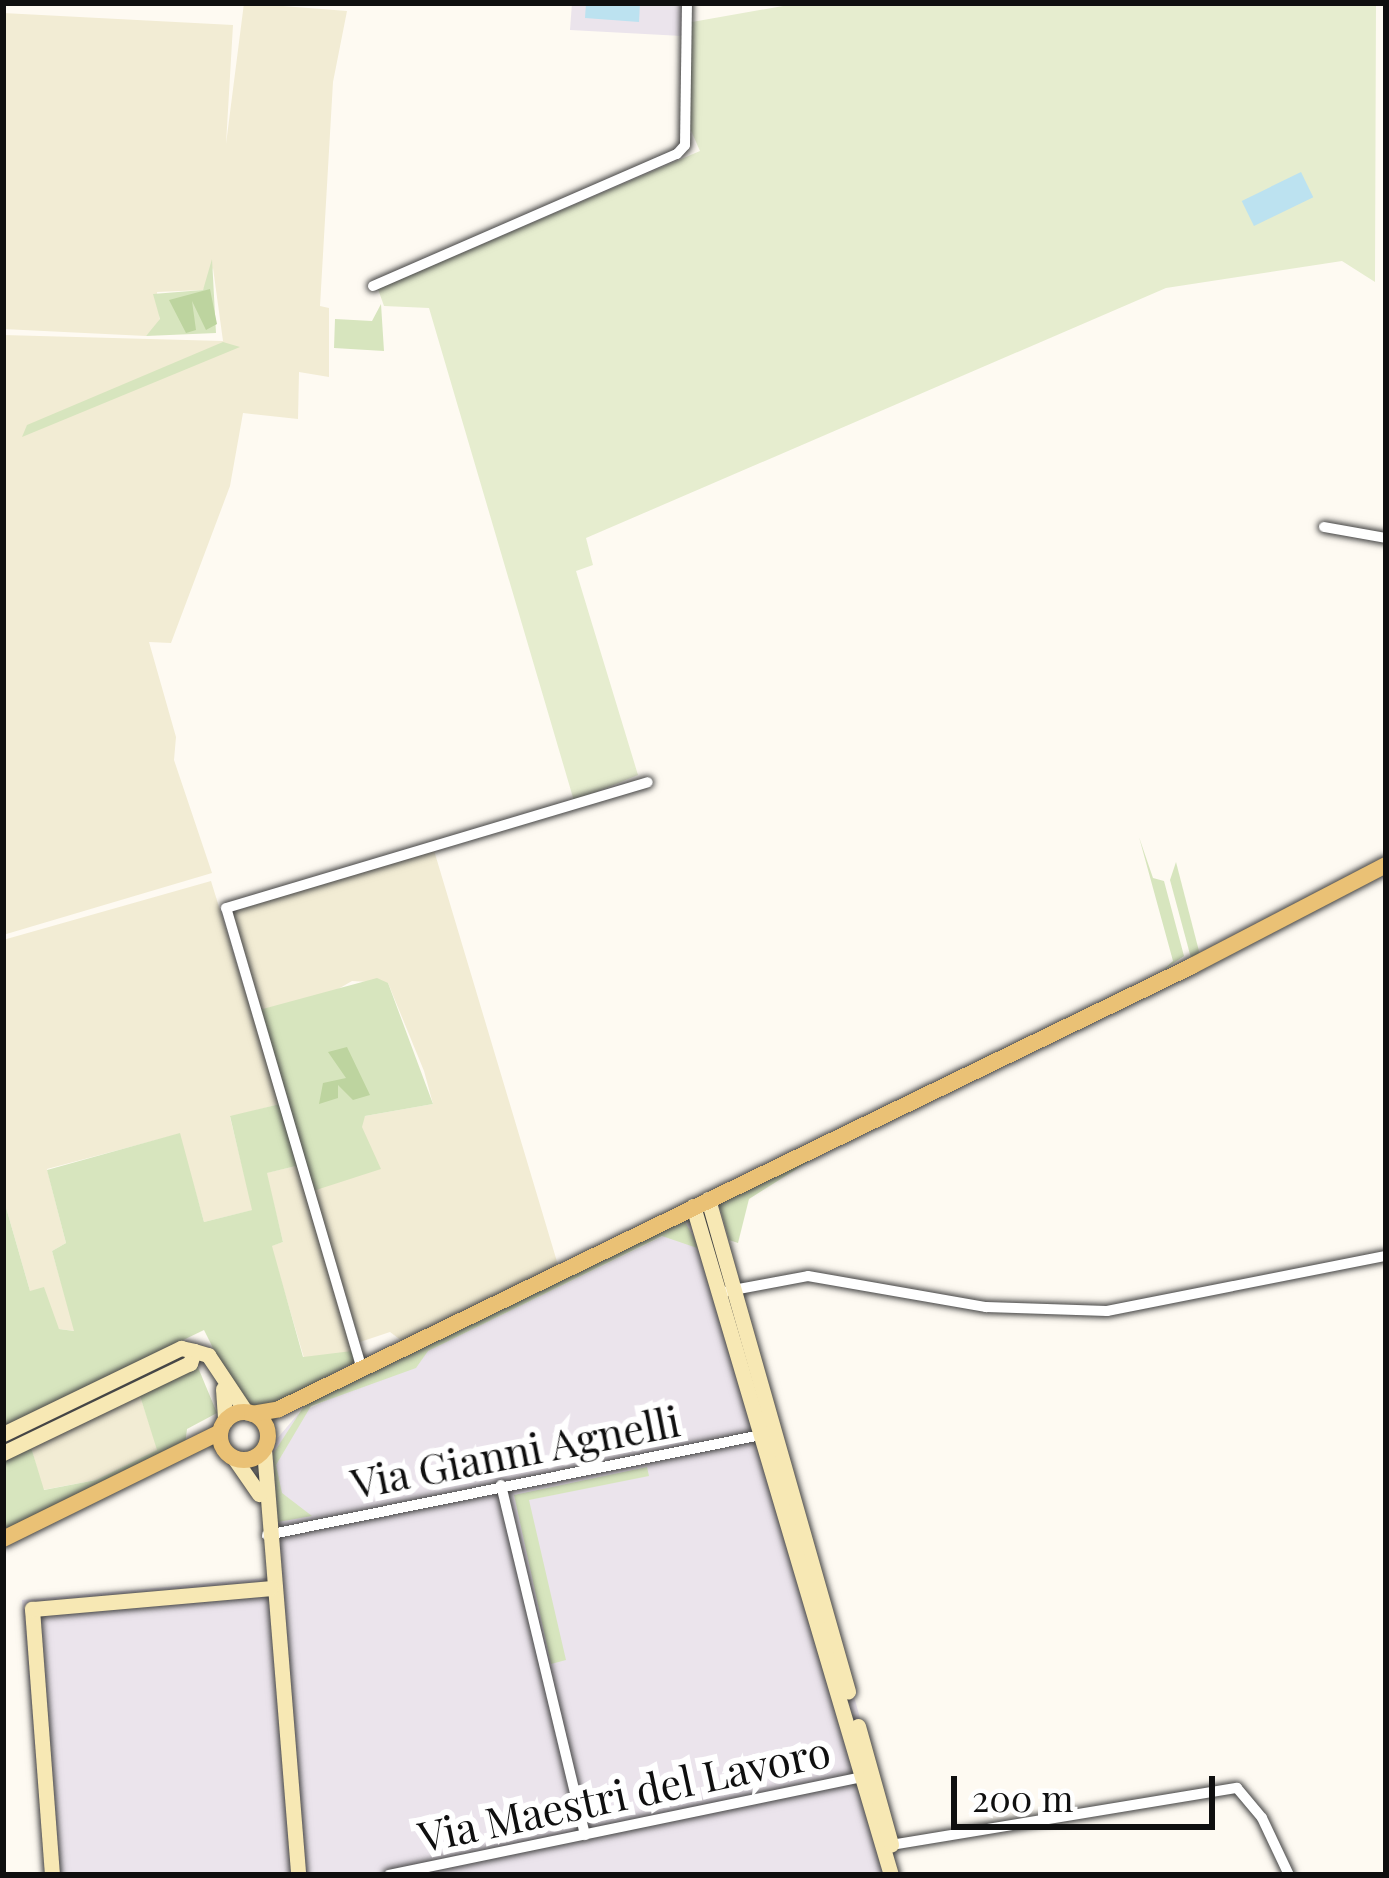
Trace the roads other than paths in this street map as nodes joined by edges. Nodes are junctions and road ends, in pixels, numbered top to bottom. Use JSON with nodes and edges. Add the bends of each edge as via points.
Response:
{"nodes":[{"id":1,"x":687,"y":3,"type":"edge"},
{"id":2,"x":374,"y":286,"type":"dead end"},
{"id":3,"x":1324,"y":527,"type":"dead end"},
{"id":4,"x":1386,"y":538,"type":"edge"},
{"id":5,"x":648,"y":782,"type":"dead end"},
{"id":6,"x":1386,"y":865,"type":"edge"},
{"id":7,"x":700,"y":1202,"type":"junction"},
{"id":8,"x":1386,"y":1256,"type":"edge"},
{"id":9,"x":729,"y":1290,"type":"junction"},
{"id":10,"x":194,"y":1351,"type":"junction"},
{"id":11,"x":361,"y":1366,"type":"junction"},
{"id":12,"x":221,"y":1380,"type":"junction"},
{"id":13,"x":103,"y":1384,"type":"junction"},
{"id":14,"x":314,"y":1391,"type":"junction"},
{"id":15,"x":111,"y":1402,"type":"junction"},
{"id":16,"x":249,"y":1413,"type":"junction"},
{"id":17,"x":222,"y":1426,"type":"junction"},
{"id":18,"x":769,"y":1433,"type":"junction"},
{"id":19,"x":3,"y":1434,"type":"edge"},
{"id":20,"x":265,"y":1446,"type":"junction"},
{"id":21,"x":3,"y":1453,"type":"edge"},
{"id":22,"x":232,"y":1457,"type":"junction"},
{"id":23,"x":167,"y":1461,"type":"junction"},
{"id":24,"x":501,"y":1485,"type":"junction"},
{"id":25,"x":267,"y":1533,"type":"junction"},
{"id":26,"x":3,"y":1539,"type":"edge"},
{"id":27,"x":270,"y":1588,"type":"junction"},
{"id":28,"x":866,"y":1777,"type":"junction"},
{"id":29,"x":585,"y":1835,"type":"junction"},
{"id":30,"x":885,"y":1846,"type":"junction"},
{"id":31,"x":52,"y":1875,"type":"edge"},
{"id":32,"x":298,"y":1875,"type":"edge"},
{"id":33,"x":389,"y":1875,"type":"edge"},
{"id":34,"x":890,"y":1875,"type":"edge"},
{"id":35,"x":1288,"y":1875,"type":"edge"}],
"edges":[{"from":1,"to":2,"type":"street","via":[[685,145],[677,154]]},
{"from":3,"to":4,"type":"street"},
{"from":5,"to":11,"type":"street","via":[[226,908]]},
{"from":6,"to":7,"type":"main road"},
{"from":7,"to":9,"type":"street"},
{"from":7,"to":11,"type":"main road"},
{"from":8,"to":9,"type":"street","via":[[1140,1309],[986,1307],[808,1276]]},
{"from":9,"to":18,"type":"street"},
{"from":10,"to":12,"type":"street","via":[[207,1353]]},
{"from":10,"to":13,"type":"street","via":[[184,1346]]},
{"from":10,"to":15,"type":"street","via":[[190,1363]]},
{"from":11,"to":14,"type":"main road"},
{"from":12,"to":16,"type":"street"},
{"from":12,"to":17,"type":"street"},
{"from":13,"to":15,"type":"street"},
{"from":13,"to":19,"type":"street"},
{"from":14,"to":16,"type":"main road"},
{"from":14,"to":20,"type":"main road"},
{"from":15,"to":21,"type":"street"},
{"from":16,"to":17,"type":"main road"},
{"from":16,"to":20,"type":"main road","via":[[266,1427]]},
{"from":17,"to":22,"type":"main road"},
{"from":17,"to":23,"type":"main road"},
{"from":18,"to":24,"type":"street","name":"Via Gianni Agnelli"},
{"from":18,"to":28,"type":"street"},
{"from":20,"to":22,"type":"main road"},
{"from":20,"to":25,"type":"street"},
{"from":22,"to":23,"type":"main road"},
{"from":22,"to":25,"type":"street","via":[[256,1483]]},
{"from":23,"to":26,"type":"main road"},
{"from":24,"to":25,"type":"street","name":"Via Gianni Agnelli"},
{"from":24,"to":29,"type":"street"},
{"from":25,"to":27,"type":"street"},
{"from":27,"to":31,"type":"street","via":[[32,1609]]},
{"from":27,"to":32,"type":"street"},
{"from":28,"to":29,"type":"street","name":"Via Maestri del Lavoro"},
{"from":28,"to":30,"type":"street"},
{"from":29,"to":33,"type":"street","name":"Via Maestri del Lavoro"},
{"from":30,"to":34,"type":"street"},
{"from":30,"to":35,"type":"street","via":[[1237,1789],[1262,1818]]}]}
